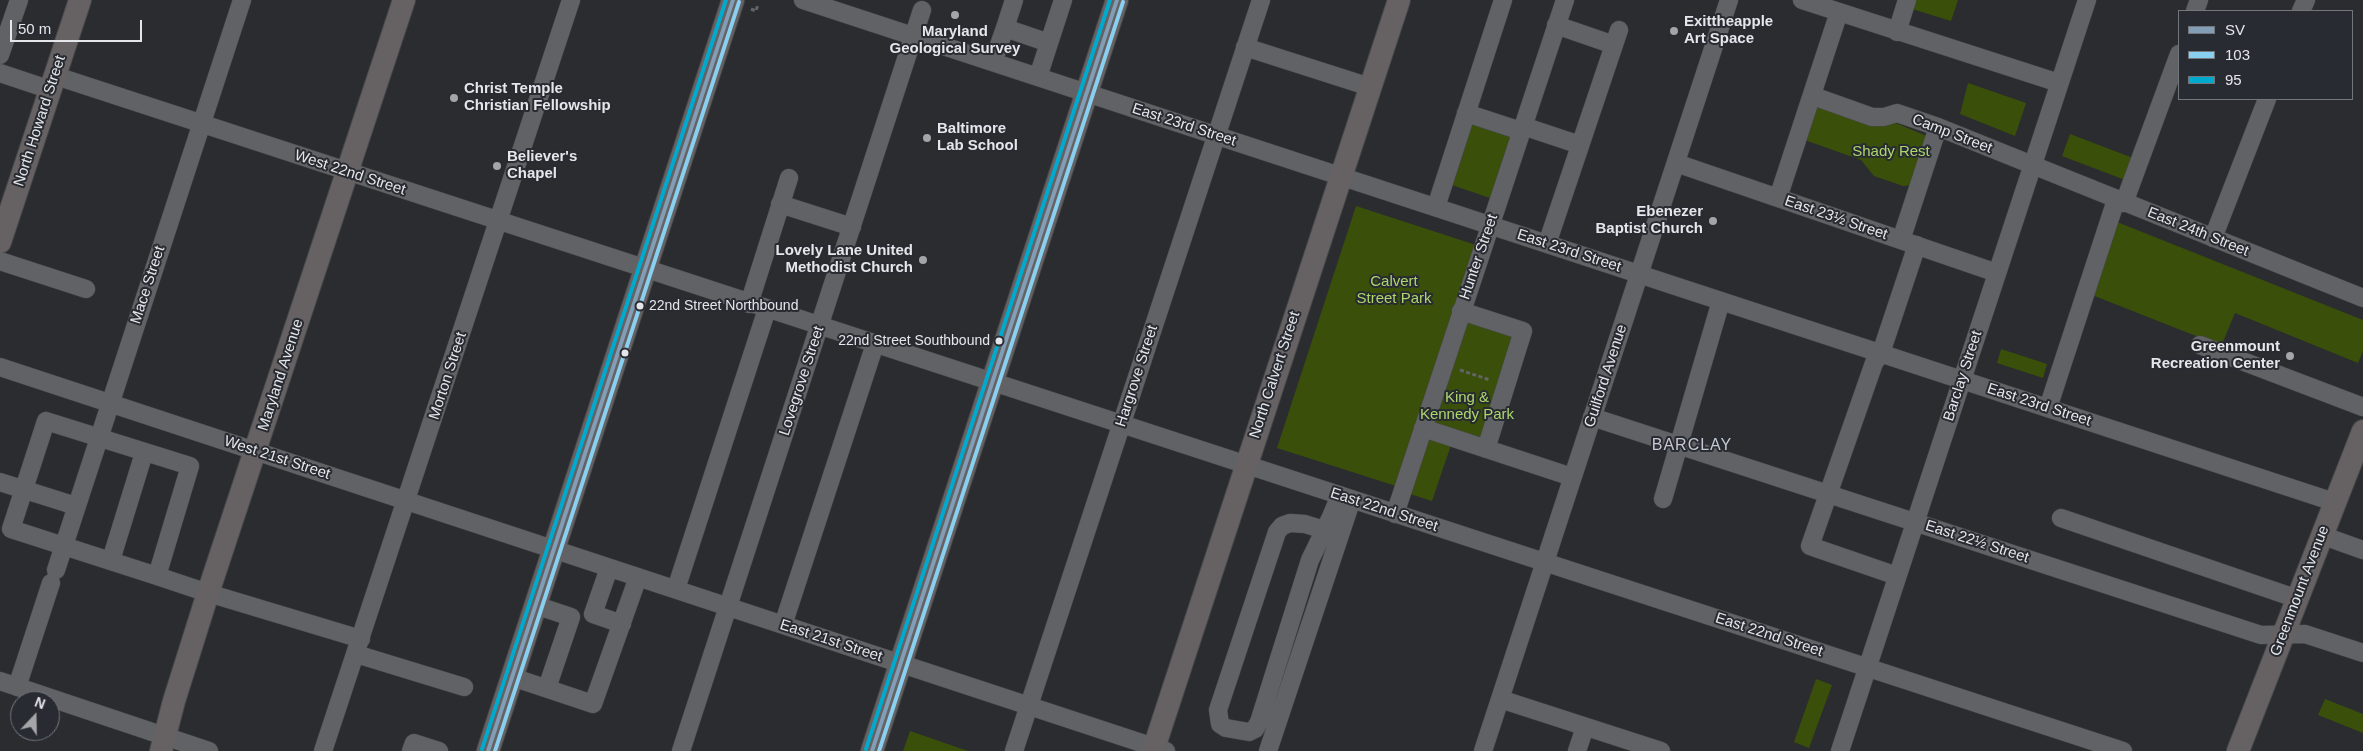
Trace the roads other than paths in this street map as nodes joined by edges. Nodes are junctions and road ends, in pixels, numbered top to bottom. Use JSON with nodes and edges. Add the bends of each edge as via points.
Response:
{"nodes":[{"id":1,"x":19,"y":0,"type":"edge"},
{"id":2,"x":80,"y":0,"type":"edge"},
{"id":3,"x":242,"y":0,"type":"edge"},
{"id":4,"x":404,"y":0,"type":"edge"},
{"id":5,"x":571,"y":0,"type":"edge"},
{"id":6,"x":803,"y":0,"type":"edge"},
{"id":7,"x":1014,"y":0,"type":"edge"},
{"id":8,"x":1063,"y":0,"type":"edge"},
{"id":9,"x":1117,"y":0,"type":"edge"},
{"id":10,"x":1261,"y":0,"type":"edge"},
{"id":11,"x":1399,"y":0,"type":"edge"},
{"id":12,"x":1503,"y":0,"type":"edge"},
{"id":13,"x":1564,"y":0,"type":"edge"},
{"id":14,"x":1729,"y":0,"type":"edge"},
{"id":15,"x":1802,"y":0,"type":"edge"},
{"id":16,"x":1907,"y":0,"type":"edge"},
{"id":17,"x":2087,"y":0,"type":"edge"},
{"id":18,"x":742,"y":4,"type":"edge"},
{"id":19,"x":922,"y":10,"type":"dead end"},
{"id":20,"x":1839,"y":12,"type":"junction"},
{"id":21,"x":1556,"y":25,"type":"junction"},
{"id":22,"x":1005,"y":28,"type":"junction"},
{"id":23,"x":1897,"y":32,"type":"junction"},
{"id":24,"x":913,"y":36,"type":"junction"},
{"id":25,"x":1049,"y":43,"type":"junction"},
{"id":26,"x":1245,"y":47,"type":"junction"},
{"id":27,"x":0,"y":55,"type":"edge"},
{"id":28,"x":2178,"y":56,"type":"edge"},
{"id":29,"x":993,"y":62,"type":"junction"},
{"id":30,"x":0,"y":73,"type":"edge"},
{"id":31,"x":1038,"y":77,"type":"junction"},
{"id":32,"x":54,"y":83,"type":"junction"},
{"id":33,"x":2059,"y":83,"type":"junction"},
{"id":34,"x":1370,"y":87,"type":"junction"},
{"id":35,"x":1087,"y":93,"type":"junction"},
{"id":36,"x":1813,"y":96,"type":"junction"},
{"id":37,"x":2267,"y":100,"type":"edge"},
{"id":38,"x":1466,"y":113,"type":"junction"},
{"id":39,"x":202,"y":124,"type":"junction"},
{"id":40,"x":1938,"y":127,"type":"junction"},
{"id":41,"x":1522,"y":129,"type":"junction"},
{"id":42,"x":1216,"y":135,"type":"junction"},
{"id":43,"x":1580,"y":145,"type":"junction"},
{"id":44,"x":1676,"y":163,"type":"junction"},
{"id":45,"x":2032,"y":166,"type":"junction"},
{"id":46,"x":348,"y":172,"type":"junction"},
{"id":47,"x":1340,"y":176,"type":"junction"},
{"id":48,"x":788,"y":178,"type":"dead end"},
{"id":49,"x":1778,"y":198,"type":"junction"},
{"id":50,"x":2120,"y":201,"type":"junction"},
{"id":51,"x":780,"y":204,"type":"junction"},
{"id":52,"x":1436,"y":207,"type":"junction"},
{"id":53,"x":499,"y":222,"type":"junction"},
{"id":54,"x":1490,"y":225,"type":"junction"},
{"id":55,"x":852,"y":228,"type":"junction"},
{"id":56,"x":2213,"y":238,"type":"junction"},
{"id":57,"x":0,"y":242,"type":"edge"},
{"id":58,"x":1909,"y":243,"type":"junction"},
{"id":59,"x":1547,"y":244,"type":"junction"},
{"id":60,"x":0,"y":261,"type":"edge"},
{"id":61,"x":645,"y":270,"type":"junction"},
{"id":62,"x":1997,"y":273,"type":"junction"},
{"id":63,"x":1639,"y":274,"type":"junction"},
{"id":64,"x":86,"y":289,"type":"dead end"},
{"id":65,"x":2363,"y":298,"type":"edge"},
{"id":66,"x":1722,"y":301,"type":"junction"},
{"id":67,"x":749,"y":304,"type":"junction"},
{"id":68,"x":767,"y":310,"type":"junction"},
{"id":69,"x":1461,"y":311,"type":"junction"},
{"id":70,"x":820,"y":327,"type":"junction"},
{"id":71,"x":875,"y":344,"type":"junction"},
{"id":72,"x":2200,"y":345,"type":"dead end"},
{"id":73,"x":1881,"y":353,"type":"junction"},
{"id":74,"x":0,"y":367,"type":"edge"},
{"id":75,"x":1962,"y":380,"type":"junction"},
{"id":76,"x":992,"y":382,"type":"junction"},
{"id":77,"x":109,"y":403,"type":"junction"},
{"id":78,"x":2363,"y":407,"type":"edge"},
{"id":79,"x":2048,"y":408,"type":"junction"},
{"id":80,"x":1592,"y":417,"type":"junction"},
{"id":81,"x":1121,"y":424,"type":"junction"},
{"id":82,"x":1422,"y":428,"type":"junction"},
{"id":83,"x":98,"y":438,"type":"junction"},
{"id":84,"x":2361,"y":444,"type":"edge"},
{"id":85,"x":1678,"y":445,"type":"junction"},
{"id":86,"x":1486,"y":449,"type":"junction"},
{"id":87,"x":256,"y":451,"type":"junction"},
{"id":88,"x":144,"y":453,"type":"junction"},
{"id":89,"x":1246,"y":465,"type":"junction"},
{"id":90,"x":1572,"y":477,"type":"junction"},
{"id":91,"x":0,"y":482,"type":"edge"},
{"id":92,"x":24,"y":489,"type":"junction"},
{"id":93,"x":1827,"y":496,"type":"junction"},
{"id":94,"x":1346,"y":497,"type":"junction"},
{"id":95,"x":1663,"y":499,"type":"dead end"},
{"id":96,"x":407,"y":501,"type":"junction"},
{"id":97,"x":2334,"y":502,"type":"junction"},
{"id":98,"x":76,"y":506,"type":"junction"},
{"id":99,"x":1395,"y":514,"type":"junction"},
{"id":100,"x":2061,"y":518,"type":"dead end"},
{"id":101,"x":1915,"y":523,"type":"junction"},
{"id":102,"x":6,"y":527,"type":"edge"},
{"id":103,"x":1324,"y":530,"type":"junction"},
{"id":104,"x":2322,"y":535,"type":"junction"},
{"id":105,"x":64,"y":545,"type":"junction"},
{"id":106,"x":554,"y":550,"type":"junction"},
{"id":107,"x":2363,"y":550,"type":"edge"},
{"id":108,"x":111,"y":560,"type":"junction"},
{"id":109,"x":1544,"y":562,"type":"junction"},
{"id":110,"x":609,"y":568,"type":"junction"},
{"id":111,"x":157,"y":576,"type":"junction"},
{"id":112,"x":1898,"y":576,"type":"junction"},
{"id":113,"x":638,"y":577,"type":"junction"},
{"id":114,"x":676,"y":590,"type":"junction"},
{"id":115,"x":208,"y":594,"type":"junction"},
{"id":116,"x":2298,"y":599,"type":"junction"},
{"id":117,"x":535,"y":605,"type":"junction"},
{"id":118,"x":728,"y":607,"type":"junction"},
{"id":119,"x":593,"y":614,"type":"junction"},
{"id":120,"x":571,"y":617,"type":"junction"},
{"id":121,"x":622,"y":624,"type":"junction"},
{"id":122,"x":783,"y":625,"type":"junction"},
{"id":123,"x":2284,"y":636,"type":"junction"},
{"id":124,"x":359,"y":646,"type":"junction"},
{"id":125,"x":2363,"y":653,"type":"edge"},
{"id":126,"x":900,"y":664,"type":"junction"},
{"id":127,"x":1867,"y":668,"type":"junction"},
{"id":128,"x":512,"y":677,"type":"junction"},
{"id":129,"x":0,"y":681,"type":"edge"},
{"id":130,"x":17,"y":687,"type":"junction"},
{"id":131,"x":464,"y":687,"type":"dead end"},
{"id":132,"x":547,"y":688,"type":"junction"},
{"id":133,"x":1500,"y":699,"type":"junction"},
{"id":134,"x":1028,"y":706,"type":"junction"},
{"id":135,"x":1585,"y":727,"type":"junction"},
{"id":136,"x":169,"y":743,"type":"edge"},
{"id":137,"x":1158,"y":750,"type":"edge"},
{"id":138,"x":209,"y":751,"type":"edge"},
{"id":139,"x":323,"y":751,"type":"edge"},
{"id":140,"x":411,"y":751,"type":"edge"},
{"id":141,"x":439,"y":751,"type":"edge"},
{"id":142,"x":488,"y":751,"type":"edge"},
{"id":143,"x":681,"y":751,"type":"edge"},
{"id":144,"x":872,"y":751,"type":"edge"},
{"id":145,"x":1014,"y":751,"type":"edge"},
{"id":146,"x":1268,"y":751,"type":"edge"},
{"id":147,"x":1482,"y":751,"type":"edge"},
{"id":148,"x":1577,"y":751,"type":"edge"},
{"id":149,"x":1661,"y":751,"type":"edge"},
{"id":150,"x":1840,"y":751,"type":"edge"},
{"id":151,"x":2123,"y":751,"type":"edge"},
{"id":152,"x":2238,"y":751,"type":"edge"}],
"edges":[{"from":1,"to":27,"type":"street"},
{"from":2,"to":32,"type":"main road","name":"North Howard Street"},
{"from":3,"to":39,"type":"street","name":"Mace Street"},
{"from":4,"to":46,"type":"main road","name":"Maryland Avenue"},
{"from":5,"to":53,"type":"street","name":"Morton Street"},
{"from":6,"to":24,"type":"street","name":"East 23rd Street"},
{"from":7,"to":22,"type":"street"},
{"from":8,"to":25,"type":"street"},
{"from":9,"to":35,"type":"main road"},
{"from":10,"to":26,"type":"street","name":"Hargrove Street"},
{"from":11,"to":34,"type":"main road","name":"North Calvert Street"},
{"from":12,"to":38,"type":"street"},
{"from":13,"to":21,"type":"street","name":"Hunter Street"},
{"from":14,"to":44,"type":"street","name":"Guilford Avenue"},
{"from":15,"to":20,"type":"street"},
{"from":16,"to":23,"type":"street"},
{"from":17,"to":33,"type":"street","name":"Barclay Street"},
{"from":18,"to":61,"type":"main road"},
{"from":19,"to":24,"type":"street","name":"Lovegrove Street"},
{"from":20,"to":23,"type":"street"},
{"from":20,"to":36,"type":"street"},
{"from":21,"to":41,"type":"street","name":"Hunter Street"},
{"from":21,"to":43,"type":"street","via":[[1616,38]]},
{"from":22,"to":25,"type":"street"},
{"from":22,"to":29,"type":"street"},
{"from":23,"to":33,"type":"street"},
{"from":24,"to":29,"type":"street","name":"East 23rd Street"},
{"from":24,"to":55,"type":"street","name":"Lovegrove Street"},
{"from":25,"to":31,"type":"street"},
{"from":26,"to":34,"type":"street"},
{"from":26,"to":42,"type":"street","name":"Hargrove Street"},
{"from":28,"to":50,"type":"street"},
{"from":29,"to":31,"type":"street","name":"East 23rd Street"},
{"from":30,"to":32,"type":"street","name":"West 22nd Street"},
{"from":31,"to":35,"type":"street","name":"East 23rd Street"},
{"from":32,"to":39,"type":"street","name":"West 22nd Street"},
{"from":32,"to":57,"type":"main road","name":"North Howard Street"},
{"from":33,"to":45,"type":"street","name":"Barclay Street"},
{"from":34,"to":47,"type":"main road","name":"North Calvert Street"},
{"from":35,"to":42,"type":"street","name":"East 23rd Street"},
{"from":35,"to":76,"type":"main road"},
{"from":36,"to":40,"type":"street","name":"Camp Street","via":[[1872,117],[1897,113]]},
{"from":36,"to":49,"type":"street"},
{"from":37,"to":56,"type":"street"},
{"from":38,"to":41,"type":"street"},
{"from":38,"to":52,"type":"street"},
{"from":39,"to":46,"type":"street","name":"West 22nd Street"},
{"from":39,"to":77,"type":"street","name":"Mace Street"},
{"from":40,"to":45,"type":"street","name":"Camp Street"},
{"from":40,"to":58,"type":"street"},
{"from":41,"to":43,"type":"street"},
{"from":41,"to":54,"type":"street","name":"Hunter Street"},
{"from":42,"to":47,"type":"street","name":"East 23rd Street"},
{"from":42,"to":81,"type":"street","name":"Hargrove Street"},
{"from":43,"to":59,"type":"street"},
{"from":44,"to":49,"type":"street","name":"East 23½ Street"},
{"from":44,"to":63,"type":"street","name":"Guilford Avenue"},
{"from":45,"to":50,"type":"street","name":"East 24th Street"},
{"from":45,"to":62,"type":"street","name":"Barclay Street"},
{"from":46,"to":53,"type":"street","name":"West 22nd Street"},
{"from":46,"to":87,"type":"main road","name":"Maryland Avenue"},
{"from":47,"to":52,"type":"street","name":"East 23rd Street"},
{"from":47,"to":89,"type":"main road","name":"North Calvert Street"},
{"from":48,"to":51,"type":"street"},
{"from":49,"to":58,"type":"street","name":"East 23½ Street"},
{"from":50,"to":56,"type":"street","name":"East 24th Street"},
{"from":50,"to":79,"type":"street"},
{"from":51,"to":55,"type":"street"},
{"from":51,"to":67,"type":"street"},
{"from":52,"to":54,"type":"street","name":"East 23rd Street"},
{"from":53,"to":61,"type":"street","name":"West 22nd Street"},
{"from":53,"to":96,"type":"street","name":"Morton Street"},
{"from":54,"to":59,"type":"street","name":"East 23rd Street"},
{"from":54,"to":69,"type":"street","name":"Hunter Street"},
{"from":55,"to":70,"type":"street","name":"Lovegrove Street"},
{"from":56,"to":65,"type":"street","name":"East 24th Street"},
{"from":58,"to":62,"type":"street","name":"East 23½ Street"},
{"from":58,"to":73,"type":"street"},
{"from":59,"to":63,"type":"street","name":"East 23rd Street"},
{"from":60,"to":64,"type":"street"},
{"from":61,"to":67,"type":"street","name":"East 22nd Street"},
{"from":61,"to":106,"type":"main road"},
{"from":62,"to":75,"type":"street","name":"Barclay Street"},
{"from":63,"to":66,"type":"street","name":"East 23rd Street"},
{"from":63,"to":80,"type":"street","name":"Guilford Avenue"},
{"from":66,"to":73,"type":"street","name":"East 23rd Street"},
{"from":66,"to":85,"type":"street"},
{"from":67,"to":68,"type":"street","name":"East 22nd Street"},
{"from":68,"to":70,"type":"street","name":"East 22nd Street"},
{"from":68,"to":114,"type":"street"},
{"from":69,"to":82,"type":"street","name":"Hunter Street"},
{"from":69,"to":86,"type":"street","via":[[1522,331]]},
{"from":70,"to":71,"type":"street","name":"East 22nd Street"},
{"from":70,"to":118,"type":"street","name":"Lovegrove Street"},
{"from":71,"to":76,"type":"street","name":"East 22nd Street"},
{"from":71,"to":122,"type":"street"},
{"from":72,"to":78,"type":"street"},
{"from":73,"to":75,"type":"street","name":"East 23rd Street"},
{"from":73,"to":93,"type":"street","via":[[1874,362]]},
{"from":74,"to":77,"type":"street","name":"West 21st Street"},
{"from":75,"to":79,"type":"street","name":"East 23rd Street"},
{"from":75,"to":101,"type":"street","name":"Barclay Street"},
{"from":76,"to":81,"type":"street","name":"East 22nd Street"},
{"from":76,"to":126,"type":"main road"},
{"from":77,"to":83,"type":"street","name":"Mace Street"},
{"from":77,"to":87,"type":"street","name":"West 21st Street"},
{"from":79,"to":97,"type":"street","name":"East 23rd Street"},
{"from":80,"to":85,"type":"street","name":"East 22½ Street"},
{"from":80,"to":90,"type":"street","name":"Guilford Avenue"},
{"from":81,"to":89,"type":"street","name":"East 22nd Street"},
{"from":81,"to":134,"type":"street","name":"Hargrove Street"},
{"from":82,"to":86,"type":"street"},
{"from":82,"to":99,"type":"street","name":"Hunter Street"},
{"from":83,"to":88,"type":"street"},
{"from":83,"to":92,"type":"street","via":[[46,421]]},
{"from":83,"to":98,"type":"street","name":"Mace Street"},
{"from":84,"to":97,"type":"main road","name":"Greenmount Avenue"},
{"from":85,"to":93,"type":"street","name":"East 22½ Street"},
{"from":85,"to":95,"type":"street"},
{"from":86,"to":90,"type":"street"},
{"from":87,"to":96,"type":"street","name":"West 21st Street"},
{"from":87,"to":115,"type":"main road","name":"Maryland Avenue"},
{"from":88,"to":108,"type":"street"},
{"from":88,"to":111,"type":"street","via":[[190,466]]},
{"from":89,"to":94,"type":"street","name":"East 22nd Street"},
{"from":89,"to":137,"type":"main road","name":"North Calvert Street"},
{"from":90,"to":109,"type":"street","name":"Guilford Avenue"},
{"from":91,"to":92,"type":"street"},
{"from":92,"to":98,"type":"street"},
{"from":92,"to":102,"type":"street"},
{"from":93,"to":101,"type":"street","name":"East 22½ Street"},
{"from":93,"to":112,"type":"street","via":[[1810,546]]},
{"from":94,"to":99,"type":"street","name":"East 22nd Street"},
{"from":94,"to":103,"type":"street"},
{"from":94,"to":146,"type":"street"},
{"from":96,"to":106,"type":"street","name":"West 21st Street"},
{"from":96,"to":124,"type":"street","name":"Morton Street"},
{"from":97,"to":104,"type":"main road","name":"Greenmount Avenue"},
{"from":98,"to":105,"type":"street","name":"Mace Street"},
{"from":99,"to":109,"type":"street","name":"East 22nd Street"},
{"from":100,"to":116,"type":"street"},
{"from":101,"to":112,"type":"street","name":"Barclay Street"},
{"from":101,"to":123,"type":"street","name":"East 22½ Street","via":[[2261,636]]},
{"from":102,"to":105,"type":"street"},
{"from":103,"to":103,"type":"street","via":[[1310,560],[1260,722],[1249,732],[1226,728],[1220,724],[1218,710],[1277,532],[1290,523]]},
{"from":104,"to":107,"type":"street"},
{"from":104,"to":116,"type":"main road","name":"Greenmount Avenue"},
{"from":105,"to":108,"type":"street"},
{"from":105,"to":130,"type":"street","name":"Mace Street"},
{"from":106,"to":110,"type":"street","name":"East 21st Street"},
{"from":106,"to":117,"type":"main road"},
{"from":108,"to":111,"type":"street"},
{"from":109,"to":127,"type":"street","name":"East 22nd Street"},
{"from":109,"to":133,"type":"street","name":"Guilford Avenue"},
{"from":110,"to":113,"type":"street","name":"East 21st Street"},
{"from":110,"to":119,"type":"street"},
{"from":111,"to":115,"type":"street"},
{"from":112,"to":127,"type":"street","name":"Barclay Street"},
{"from":113,"to":114,"type":"street","name":"East 21st Street"},
{"from":113,"to":121,"type":"street"},
{"from":114,"to":118,"type":"street","name":"East 21st Street"},
{"from":115,"to":124,"type":"street"},
{"from":115,"to":136,"type":"main road","name":"Maryland Avenue","via":[[174,701]]},
{"from":116,"to":123,"type":"main road","name":"Greenmount Avenue"},
{"from":117,"to":120,"type":"street"},
{"from":117,"to":128,"type":"main road"},
{"from":118,"to":122,"type":"street","name":"East 21st Street"},
{"from":118,"to":143,"type":"street","name":"Lovegrove Street"},
{"from":119,"to":120,"type":"street","via":[[573,608]]},
{"from":119,"to":121,"type":"street"},
{"from":120,"to":132,"type":"street"},
{"from":121,"to":132,"type":"street","via":[[593,704]]},
{"from":122,"to":126,"type":"street","name":"East 21st Street"},
{"from":123,"to":125,"type":"street","name":"East 22½ Street","via":[[2305,634]]},
{"from":123,"to":152,"type":"main road","name":"Greenmount Avenue"},
{"from":124,"to":131,"type":"street"},
{"from":124,"to":139,"type":"street","name":"Morton Street"},
{"from":126,"to":134,"type":"street","name":"East 21st Street"},
{"from":126,"to":144,"type":"main road"},
{"from":127,"to":150,"type":"street","name":"Barclay Street"},
{"from":127,"to":151,"type":"street","name":"East 22nd Street"},
{"from":128,"to":132,"type":"street"},
{"from":128,"to":142,"type":"main road"},
{"from":129,"to":130,"type":"street"},
{"from":130,"to":136,"type":"street"},
{"from":133,"to":135,"type":"street"},
{"from":133,"to":147,"type":"street","name":"Guilford Avenue"},
{"from":134,"to":137,"type":"street","name":"East 21st Street"},
{"from":134,"to":145,"type":"street","name":"Hargrove Street"},
{"from":135,"to":148,"type":"street"},
{"from":135,"to":149,"type":"street"},
{"from":136,"to":138,"type":"street"},
{"from":140,"to":141,"type":"street","via":[[414,743]]}]}
